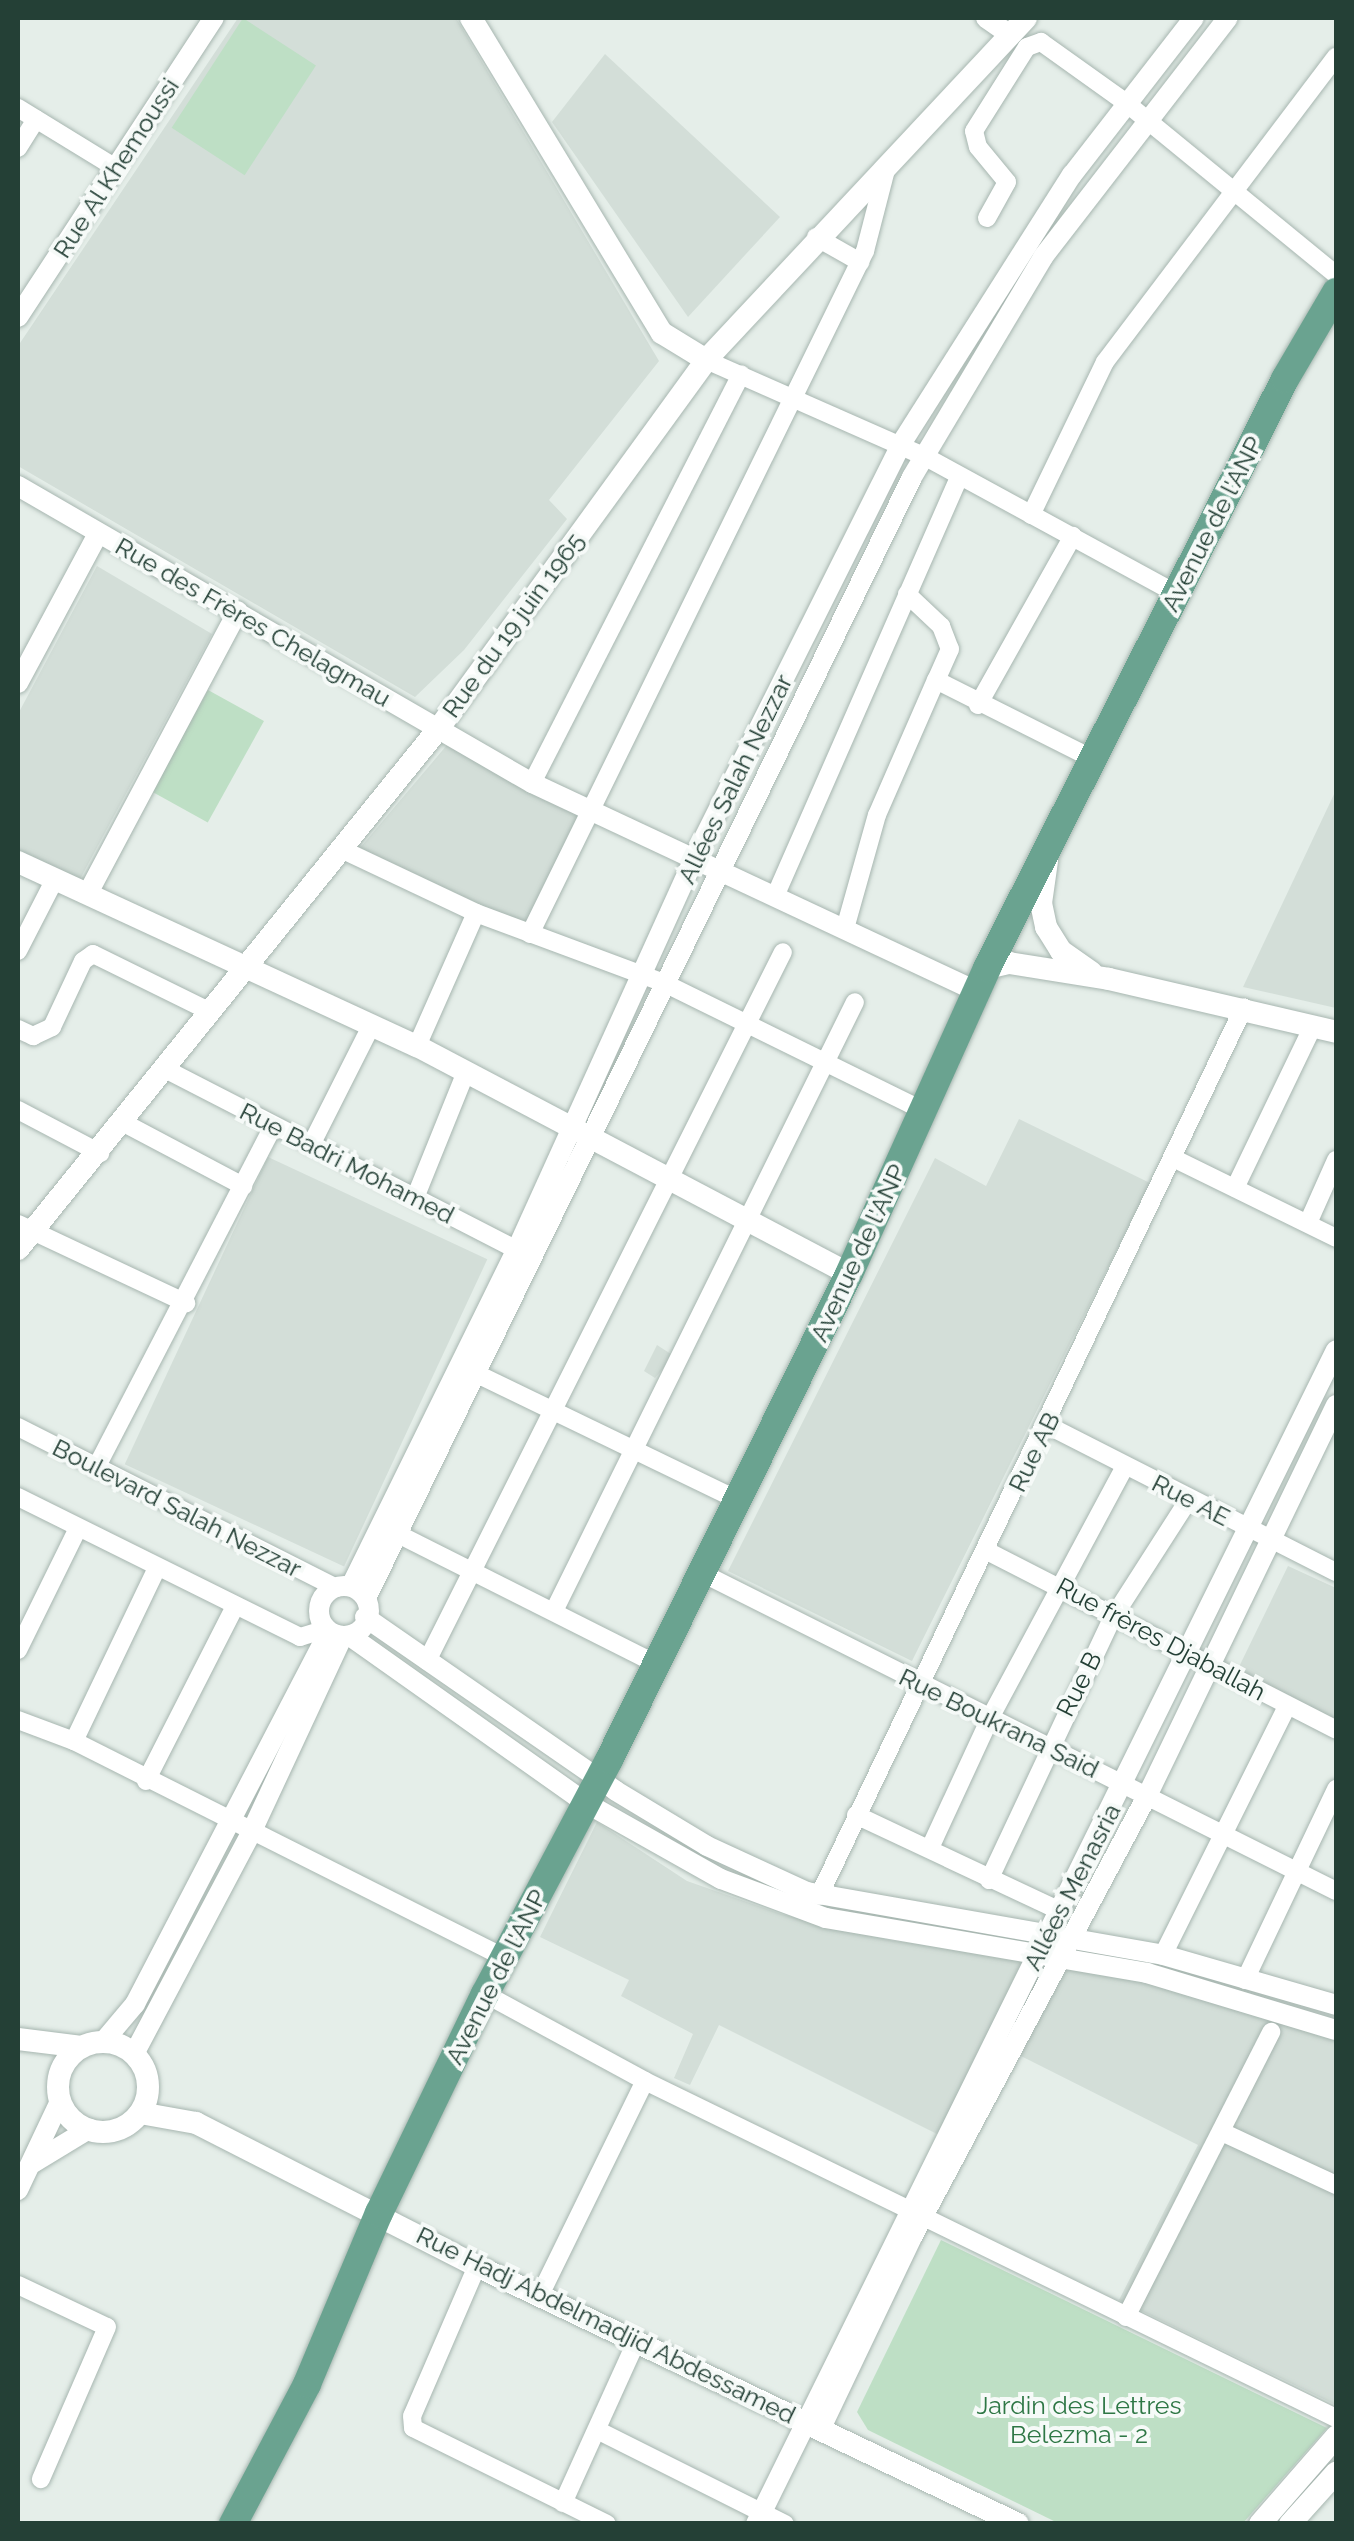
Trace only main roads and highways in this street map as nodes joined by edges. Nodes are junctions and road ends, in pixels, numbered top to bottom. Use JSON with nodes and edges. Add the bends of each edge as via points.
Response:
{"nodes":[{"id":1,"x":471,"y":18,"type":"edge"},
{"id":2,"x":1026,"y":18,"type":"edge"},
{"id":3,"x":1336,"y":292,"type":"edge"},
{"id":4,"x":706,"y":360,"type":"junction"},
{"id":5,"x":1047,"y":859,"type":"junction"},
{"id":6,"x":18,"y":862,"type":"edge"},
{"id":7,"x":245,"y":964,"type":"junction"},
{"id":8,"x":982,"y":979,"type":"junction"},
{"id":9,"x":1108,"y":979,"type":"junction"},
{"id":10,"x":1336,"y":1032,"type":"edge"},
{"id":11,"x":22,"y":1235,"type":"edge"},
{"id":12,"x":849,"y":1274,"type":"junction"},
{"id":13,"x":20,"y":2040,"type":"edge"},
{"id":14,"x":93,"y":2045,"type":"junction"},
{"id":15,"x":147,"y":2076,"type":"junction"},
{"id":16,"x":59,"y":2095,"type":"junction"},
{"id":17,"x":140,"y":2113,"type":"junction"},
{"id":18,"x":196,"y":2123,"type":"junction"},
{"id":19,"x":379,"y":2213,"type":"junction"},
{"id":20,"x":1336,"y":2437,"type":"edge"},
{"id":21,"x":1336,"y":2473,"type":"edge"},
{"id":22,"x":233,"y":2524,"type":"edge"},
{"id":23,"x":1018,"y":2524,"type":"edge"},
{"id":24,"x":1260,"y":2524,"type":"edge"},
{"id":25,"x":1290,"y":2524,"type":"edge"}],
"edges":[{"from":1,"to":4,"type":"main road","via":[[662,333]]},
{"from":2,"to":4,"type":"main road","name":"Rue du 19 juin 1965"},
{"from":3,"to":5,"type":"main road","name":"Avenue de l'ANP","via":[[1176,594]]},
{"from":4,"to":7,"type":"main road","name":"Rue du 19 juin 1965","via":[[438,728]]},
{"from":5,"to":8,"type":"main road","name":"Avenue de l'ANP"},
{"from":5,"to":9,"type":"main road","via":[[1041,903],[1051,938],[1079,966]]},
{"from":6,"to":7,"type":"main road"},
{"from":7,"to":11,"type":"main road","name":"Rue du 19 juin 1965","via":[[100,1152]]},
{"from":7,"to":12,"type":"main road","via":[[579,1128]]},
{"from":8,"to":9,"type":"main road","via":[[1009,963]]},
{"from":8,"to":12,"type":"main road","name":"Avenue de l'ANP"},
{"from":9,"to":10,"type":"main road"},
{"from":12,"to":19,"type":"main road","name":"Avenue de l'ANP"},
{"from":13,"to":14,"type":"main road"},
{"from":13,"to":16,"type":"main road"},
{"from":14,"to":15,"type":"main road","via":[[134,2054]]},
{"from":14,"to":16,"type":"main road","via":[[64,2064]]},
{"from":15,"to":17,"type":"main road"},
{"from":15,"to":18,"type":"main road","name":"Rue Hadj Abdelmadjid Abdessamed"},
{"from":16,"to":17,"type":"main road","via":[[89,2129],[117,2130]]},
{"from":17,"to":18,"type":"main road","name":"Rue Hadj Abdelmadjid Abdessamed"},
{"from":18,"to":19,"type":"main road","name":"Rue Hadj Abdelmadjid Abdessamed"},
{"from":19,"to":22,"type":"main road","name":"Avenue de l'ANP","via":[[307,2384]]},
{"from":19,"to":23,"type":"main road","name":"Rue Hadj Abdelmadjid Abdessamed"},
{"from":20,"to":24,"type":"main road"},
{"from":21,"to":25,"type":"main road"}]}
